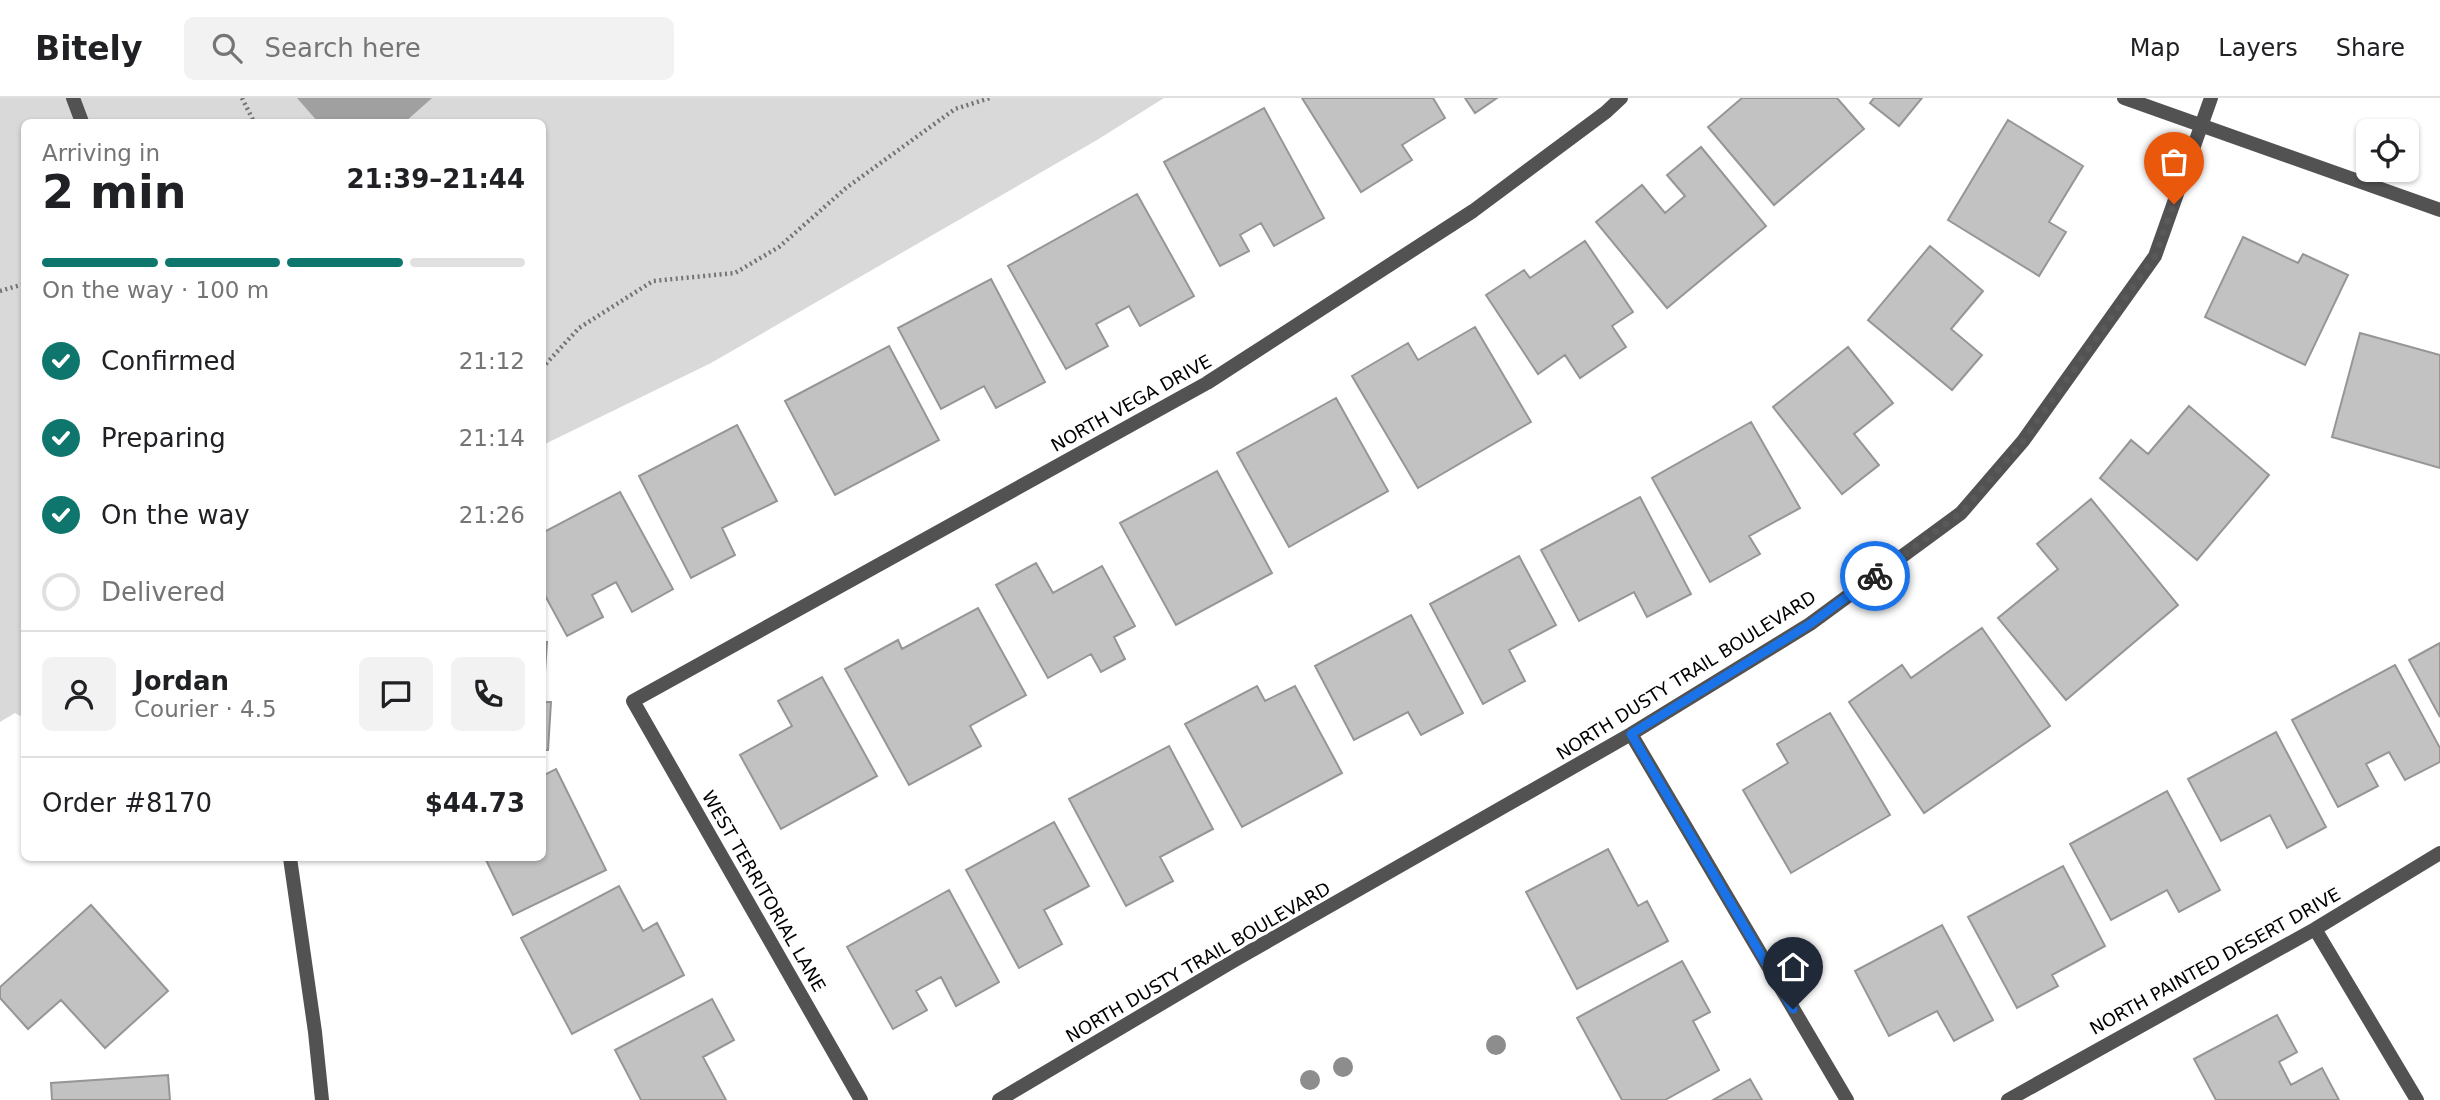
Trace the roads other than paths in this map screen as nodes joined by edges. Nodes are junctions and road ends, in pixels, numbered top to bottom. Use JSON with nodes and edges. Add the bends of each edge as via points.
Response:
{"nodes":[{"id":1,"x":73,"y":98,"type":"edge"},
{"id":2,"x":1622,"y":98,"type":"edge"},
{"id":3,"x":2124,"y":98,"type":"edge"},
{"id":4,"x":2211,"y":98,"type":"edge"},
{"id":5,"x":81,"y":119,"type":"edge"},
{"id":6,"x":2202,"y":127,"type":"junction"},
{"id":7,"x":2440,"y":210,"type":"edge"},
{"id":8,"x":634,"y":701,"type":"joint"},
{"id":9,"x":1631,"y":734,"type":"junction"},
{"id":10,"x":2440,"y":853,"type":"edge"},
{"id":11,"x":290,"y":861,"type":"edge"},
{"id":12,"x":2315,"y":929,"type":"junction"},
{"id":13,"x":322,"y":1100,"type":"edge"},
{"id":14,"x":861,"y":1100,"type":"edge"},
{"id":15,"x":999,"y":1100,"type":"edge"},
{"id":16,"x":1847,"y":1100,"type":"edge"},
{"id":17,"x":2008,"y":1100,"type":"edge"},
{"id":18,"x":2417,"y":1100,"type":"edge"}],
"edges":[{"from":1,"to":5,"type":"street"},
{"from":2,"to":8,"type":"street","name":"NORTH VEGA DRIVE","via":[[1473,211],[1207,383]]},
{"from":3,"to":6,"type":"street"},
{"from":4,"to":6,"type":"street","name":"NORTH DUSTY TRAIL BOULEVARD"},
{"from":6,"to":7,"type":"street"},
{"from":6,"to":9,"type":"street","name":"NORTH DUSTY TRAIL BOULEVARD","via":[[2155,256],[2023,441],[1961,513],[1810,624]]},
{"from":8,"to":14,"type":"street","name":"WEST TERRITORIAL LANE"},
{"from":9,"to":15,"type":"street","name":"NORTH DUSTY TRAIL BOULEVARD"},
{"from":9,"to":16,"type":"street"},
{"from":10,"to":12,"type":"street","name":"NORTH PAINTED DESERT DRIVE"},
{"from":11,"to":13,"type":"street"},
{"from":12,"to":17,"type":"street","name":"NORTH PAINTED DESERT DRIVE"},
{"from":12,"to":18,"type":"street"}]}
